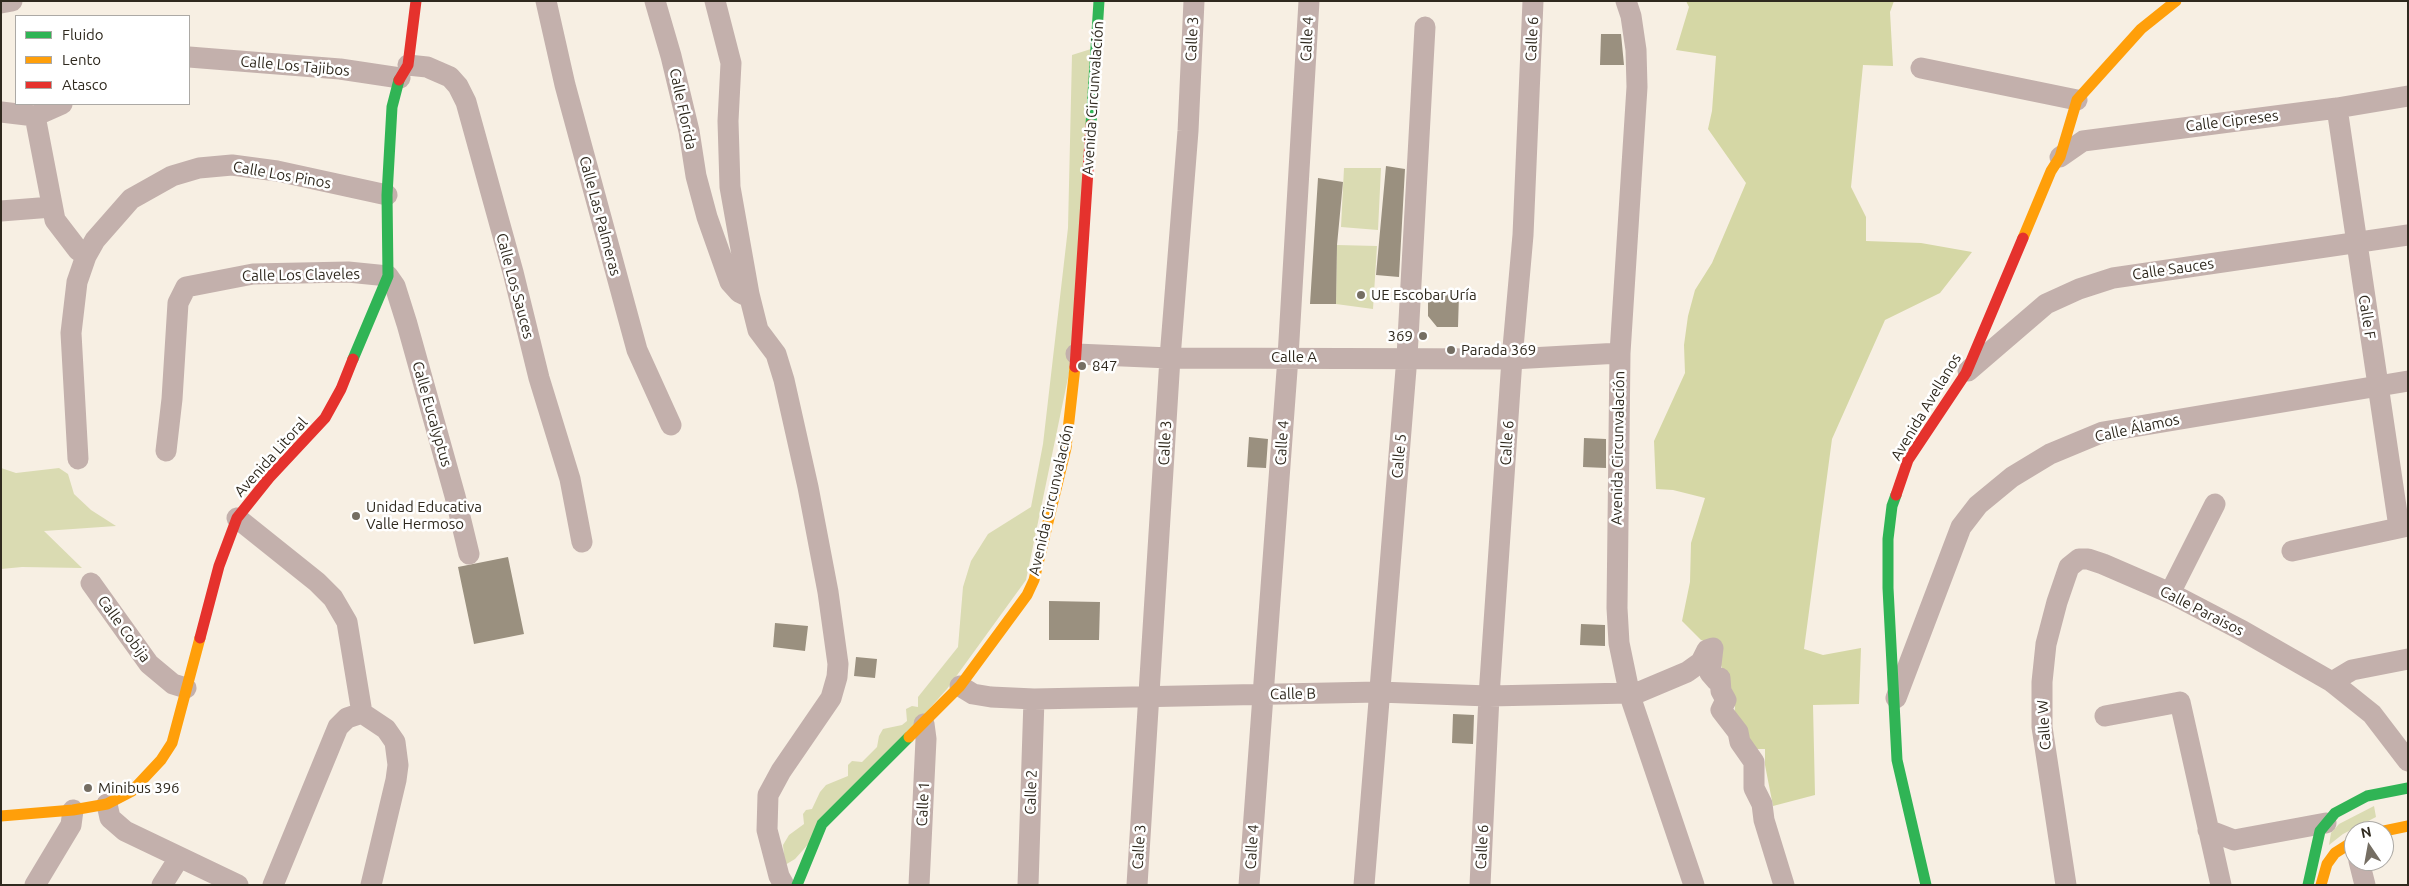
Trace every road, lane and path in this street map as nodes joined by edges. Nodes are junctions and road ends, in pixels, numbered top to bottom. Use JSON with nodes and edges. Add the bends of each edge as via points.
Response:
{"nodes":[{"id":1,"x":12,"y":1,"type":"edge"},
{"id":2,"x":546,"y":1,"type":"edge"},
{"id":3,"x":655,"y":1,"type":"edge"},
{"id":4,"x":715,"y":1,"type":"edge"},
{"id":5,"x":1099,"y":1,"type":"edge"},
{"id":6,"x":1194,"y":1,"type":"edge"},
{"id":7,"x":1309,"y":1,"type":"edge"},
{"id":8,"x":1533,"y":1,"type":"edge"},
{"id":9,"x":1626,"y":1,"type":"edge"},
{"id":10,"x":2176,"y":1,"type":"edge"},
{"id":11,"x":414,"y":2,"type":"edge"},
{"id":12,"x":1,"y":3,"type":"edge"},
{"id":13,"x":1425,"y":27,"type":"dead end"},
{"id":14,"x":190,"y":56,"type":"edge"},
{"id":15,"x":1921,"y":68,"type":"dead end"},
{"id":16,"x":404,"y":71,"type":"junction"},
{"id":17,"x":2408,"y":96,"type":"edge"},
{"id":18,"x":2077,"y":100,"type":"junction"},
{"id":19,"x":60,"y":105,"type":"edge"},
{"id":20,"x":2337,"y":108,"type":"junction"},
{"id":21,"x":1,"y":112,"type":"edge"},
{"id":22,"x":35,"y":116,"type":"junction"},
{"id":23,"x":2060,"y":157,"type":"junction"},
{"id":24,"x":387,"y":196,"type":"junction"},
{"id":25,"x":52,"y":207,"type":"junction"},
{"id":26,"x":1,"y":211,"type":"edge"},
{"id":27,"x":2408,"y":236,"type":"edge"},
{"id":28,"x":2356,"y":244,"type":"junction"},
{"id":29,"x":86,"y":256,"type":"junction"},
{"id":30,"x":388,"y":276,"type":"junction"},
{"id":31,"x":749,"y":294,"type":"junction"},
{"id":32,"x":1620,"y":353,"type":"junction"},
{"id":33,"x":1076,"y":354,"type":"junction"},
{"id":34,"x":1288,"y":357,"type":"junction"},
{"id":35,"x":1170,"y":358,"type":"junction"},
{"id":36,"x":1407,"y":358,"type":"junction"},
{"id":37,"x":1512,"y":359,"type":"junction"},
{"id":38,"x":1966,"y":373,"type":"junction"},
{"id":39,"x":2408,"y":380,"type":"edge"},
{"id":40,"x":2378,"y":386,"type":"junction"},
{"id":41,"x":671,"y":425,"type":"dead end"},
{"id":42,"x":166,"y":451,"type":"dead end"},
{"id":43,"x":78,"y":459,"type":"dead end"},
{"id":44,"x":2215,"y":504,"type":"dead end"},
{"id":45,"x":237,"y":518,"type":"junction"},
{"id":46,"x":2404,"y":526,"type":"edge"},
{"id":47,"x":582,"y":542,"type":"dead end"},
{"id":48,"x":2292,"y":551,"type":"dead end"},
{"id":49,"x":469,"y":554,"type":"dead end"},
{"id":50,"x":2069,"y":568,"type":"joint"},
{"id":51,"x":91,"y":583,"type":"dead end"},
{"id":52,"x":2170,"y":593,"type":"junction"},
{"id":53,"x":2408,"y":659,"type":"edge"},
{"id":54,"x":2332,"y":682,"type":"junction"},
{"id":55,"x":960,"y":686,"type":"junction"},
{"id":56,"x":186,"y":688,"type":"junction"},
{"id":57,"x":1378,"y":692,"type":"junction"},
{"id":58,"x":1263,"y":694,"type":"junction"},
{"id":59,"x":1629,"y":695,"type":"junction"},
{"id":60,"x":1490,"y":696,"type":"junction"},
{"id":61,"x":1149,"y":697,"type":"junction"},
{"id":62,"x":1034,"y":699,"type":"junction"},
{"id":63,"x":1894,"y":702,"type":"junction"},
{"id":64,"x":362,"y":713,"type":"junction"},
{"id":65,"x":2104,"y":716,"type":"dead end"},
{"id":66,"x":924,"y":724,"type":"junction"},
{"id":67,"x":2408,"y":762,"type":"edge"},
{"id":68,"x":2406,"y":789,"type":"edge"},
{"id":69,"x":107,"y":804,"type":"junction"},
{"id":70,"x":74,"y":810,"type":"junction"},
{"id":71,"x":1,"y":816,"type":"edge"},
{"id":72,"x":2326,"y":823,"type":"junction"},
{"id":73,"x":2408,"y":826,"type":"edge"},
{"id":74,"x":2394,"y":829,"type":"edge"},
{"id":75,"x":2208,"y":830,"type":"junction"},
{"id":76,"x":2344,"y":848,"type":"edge"},
{"id":77,"x":179,"y":858,"type":"junction"},
{"id":78,"x":2362,"y":871,"type":"edge"},
{"id":79,"x":35,"y":885,"type":"edge"},
{"id":80,"x":162,"y":885,"type":"edge"},
{"id":81,"x":238,"y":885,"type":"edge"},
{"id":82,"x":273,"y":885,"type":"edge"},
{"id":83,"x":371,"y":885,"type":"edge"},
{"id":84,"x":784,"y":885,"type":"edge"},
{"id":85,"x":796,"y":885,"type":"edge"},
{"id":86,"x":919,"y":885,"type":"edge"},
{"id":87,"x":1028,"y":885,"type":"edge"},
{"id":88,"x":1137,"y":885,"type":"edge"},
{"id":89,"x":1249,"y":885,"type":"edge"},
{"id":90,"x":1364,"y":885,"type":"edge"},
{"id":91,"x":1480,"y":885,"type":"edge"},
{"id":92,"x":1694,"y":885,"type":"edge"},
{"id":93,"x":1784,"y":885,"type":"edge"},
{"id":94,"x":1926,"y":885,"type":"edge"},
{"id":95,"x":2066,"y":885,"type":"edge"},
{"id":96,"x":2221,"y":885,"type":"edge"},
{"id":97,"x":2308,"y":885,"type":"edge"},
{"id":98,"x":2321,"y":885,"type":"edge"},
{"id":99,"x":2365,"y":885,"type":"edge"}],
"edges":[{"from":1,"to":12,"type":"street"},
{"from":2,"to":41,"type":"street","name":"Calle Las Palmeras","via":[[565,85],[634,341]]},
{"from":3,"to":31,"type":"street","name":"Calle Florida","via":[[671,56],[707,217],[730,282],[739,292]]},
{"from":4,"to":31,"type":"street","via":[[731,64],[728,121],[730,186]]},
{"from":5,"to":33,"type":"street","name":"Avenida Circunvalación"},
{"from":6,"to":35,"type":"street","name":"Calle 3","via":[[1188,131]]},
{"from":7,"to":34,"type":"street","name":"Calle 4"},
{"from":8,"to":37,"type":"street","name":"Calle 6","via":[[1523,235]]},
{"from":9,"to":32,"type":"street","name":"Avenida Circunvalación","via":[[1636,50],[1637,87]]},
{"from":10,"to":18,"type":"street","name":"Avenida Avellanos","via":[[2141,29]]},
{"from":11,"to":16,"type":"street","name":"Avenida Litoral"},
{"from":13,"to":36,"type":"street","name":"Calle 5"},
{"from":14,"to":16,"type":"street","name":"Calle Los Tajibos"},
{"from":15,"to":18,"type":"street"},
{"from":16,"to":24,"type":"street","name":"Avenida Litoral","via":[[392,107]]},
{"from":16,"to":47,"type":"street","name":"Calle Los Sauces","via":[[427,67],[450,77],[466,102],[539,378],[570,479]]},
{"from":17,"to":20,"type":"street","name":"Calle Cipreses"},
{"from":18,"to":23,"type":"street","name":"Avenida Avellanos"},
{"from":19,"to":22,"type":"street"},
{"from":20,"to":23,"type":"street","name":"Calle Cipreses","via":[[2083,141]]},
{"from":20,"to":28,"type":"street","name":"Calle F"},
{"from":21,"to":22,"type":"street"},
{"from":22,"to":25,"type":"street"},
{"from":23,"to":38,"type":"street","name":"Avenida Avellanos","via":[[2051,171]]},
{"from":24,"to":29,"type":"street","name":"Calle Los Pinos","via":[[277,171],[232,165],[199,168],[172,176],[131,199],[112,218]]},
{"from":24,"to":30,"type":"street","name":"Avenida Litoral"},
{"from":25,"to":26,"type":"street"},
{"from":25,"to":29,"type":"street","via":[[55,220]]},
{"from":27,"to":28,"type":"street","name":"Calle Sauces"},
{"from":28,"to":38,"type":"street","name":"Calle Sauces","via":[[2154,271],[2104,281],[2046,304]]},
{"from":28,"to":40,"type":"street","name":"Calle F"},
{"from":29,"to":43,"type":"street","name":"Calle Los Pinos","via":[[77,282],[71,333]]},
{"from":30,"to":42,"type":"street","name":"Calle Los Claveles","via":[[348,272],[253,274],[186,287],[178,303]]},
{"from":30,"to":45,"type":"street","name":"Avenida Litoral","via":[[341,389],[325,418]]},
{"from":30,"to":49,"type":"street","name":"Calle Eucalyptus","via":[[408,324]]},
{"from":31,"to":84,"type":"street","via":[[758,330],[776,354],[784,380],[812,506],[838,664],[831,698],[768,795],[766,830]]},
{"from":32,"to":37,"type":"street","name":"Calle A"},
{"from":32,"to":59,"type":"street","name":"Avenida Circunvalación","via":[[1617,608],[1619,643]]},
{"from":33,"to":35,"type":"street","name":"Calle A"},
{"from":33,"to":55,"type":"street","name":"Avenida Circunvalación","via":[[1066,448],[1034,580],[1027,596]]},
{"from":34,"to":35,"type":"street","name":"Calle A"},
{"from":34,"to":36,"type":"street","name":"Calle A"},
{"from":34,"to":58,"type":"street","name":"Calle 4"},
{"from":35,"to":61,"type":"street","name":"Calle 3"},
{"from":36,"to":37,"type":"street","name":"Calle A"},
{"from":36,"to":57,"type":"street","name":"Calle 5"},
{"from":37,"to":60,"type":"street","name":"Calle 6"},
{"from":38,"to":63,"type":"street","name":"Avenida Avellanos","via":[[1908,460],[1892,506],[1888,578]]},
{"from":39,"to":40,"type":"street","name":"Calle Álamos"},
{"from":40,"to":46,"type":"street","name":"Calle F"},
{"from":40,"to":63,"type":"street","name":"Calle Álamos","via":[[2103,432],[2050,454],[2012,477],[1978,505],[1961,527]]},
{"from":44,"to":52,"type":"street"},
{"from":45,"to":56,"type":"street","name":"Avenida Litoral","via":[[219,566]]},
{"from":45,"to":64,"type":"street","via":[[316,582],[341,610],[347,622]]},
{"from":46,"to":48,"type":"street"},
{"from":50,"to":52,"type":"street","name":"Calle Paraisos","via":[[2079,559],[2088,559]]},
{"from":50,"to":95,"type":"street","name":"Calle W","via":[[2046,644],[2042,682],[2042,727]]},
{"from":51,"to":56,"type":"street","name":"Calle Cobija","via":[[149,664],[173,684]]},
{"from":52,"to":54,"type":"street","name":"Calle Paraisos"},
{"from":53,"to":54,"type":"street","via":[[2352,670]]},
{"from":54,"to":67,"type":"street","name":"Calle Paraisos","via":[[2372,714]]},
{"from":55,"to":62,"type":"street","name":"Calle B","via":[[973,694],[990,697]]},
{"from":55,"to":66,"type":"street","name":"Avenida Circunvalación"},
{"from":56,"to":69,"type":"street","name":"Avenida Litoral","via":[[172,743],[161,760],[132,790]]},
{"from":57,"to":58,"type":"street","name":"Calle B"},
{"from":57,"to":60,"type":"street","name":"Calle B"},
{"from":57,"to":90,"type":"street","name":"Calle 5"},
{"from":58,"to":61,"type":"street","name":"Calle B"},
{"from":58,"to":89,"type":"street","name":"Calle 4"},
{"from":59,"to":60,"type":"street","name":"Calle B"},
{"from":59,"to":92,"type":"street","name":"Avenida Circunvalación"},
{"from":59,"to":93,"type":"street","via":[[1687,672],[1701,662],[1707,650],[1713,648],[1710,674],[1717,681],[1720,678],[1726,700],[1721,710],[1738,732],[1740,742],[1754,762],[1754,788],[1762,804]]},
{"from":60,"to":91,"type":"street","name":"Calle 6"},
{"from":61,"to":62,"type":"street","name":"Calle B"},
{"from":61,"to":88,"type":"street","name":"Calle 3"},
{"from":62,"to":87,"type":"street","name":"Calle 2"},
{"from":63,"to":94,"type":"street","name":"Avenida Avellanos","via":[[1897,760]]},
{"from":64,"to":82,"type":"street","via":[[347,718],[338,727]]},
{"from":64,"to":83,"type":"street","via":[[386,729],[395,742],[398,765]]},
{"from":65,"to":75,"type":"street","via":[[2180,702]]},
{"from":66,"to":85,"type":"street","name":"Avenida Circunvalación","via":[[822,824]]},
{"from":66,"to":86,"type":"street","name":"Calle 1"},
{"from":67,"to":68,"type":"street","via":[[2403,773]]},
{"from":68,"to":72,"type":"street","via":[[2367,796],[2344,807]]},
{"from":69,"to":70,"type":"street","name":"Avenida Litoral"},
{"from":69,"to":77,"type":"street","via":[[115,824]]},
{"from":70,"to":71,"type":"street","name":"Avenida Litoral"},
{"from":70,"to":79,"type":"street","via":[[71,825]]},
{"from":72,"to":75,"type":"street","via":[[2234,840]]},
{"from":72,"to":97,"type":"street","via":[[2315,846]]},
{"from":73,"to":74,"type":"street"},
{"from":75,"to":96,"type":"street"},
{"from":76,"to":98,"type":"street","via":[[2327,864]]},
{"from":77,"to":80,"type":"street"},
{"from":77,"to":81,"type":"street"},
{"from":78,"to":99,"type":"street"}]}
